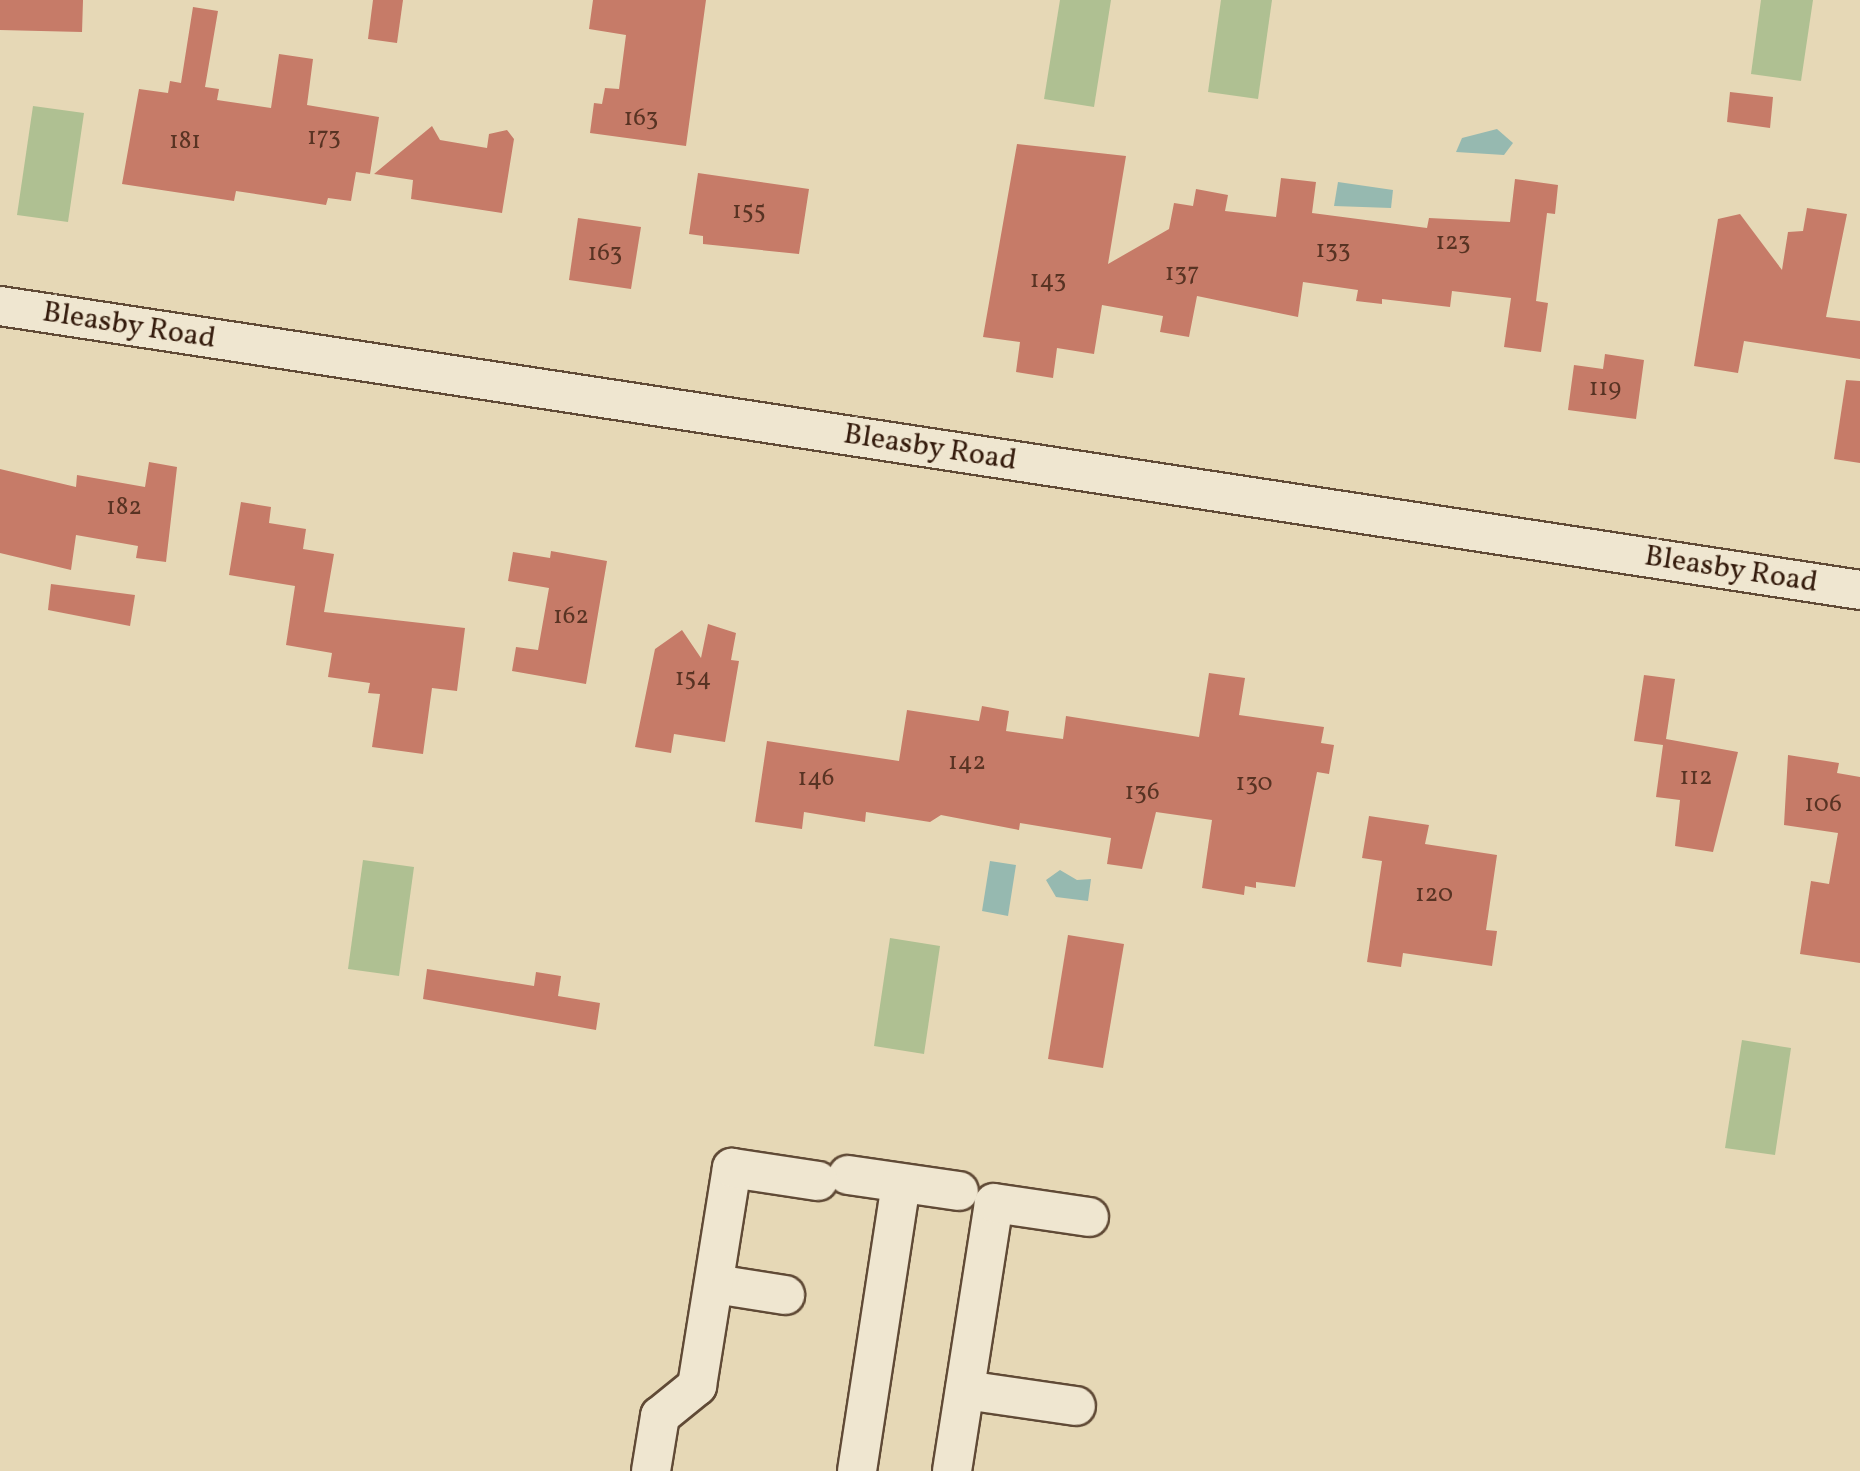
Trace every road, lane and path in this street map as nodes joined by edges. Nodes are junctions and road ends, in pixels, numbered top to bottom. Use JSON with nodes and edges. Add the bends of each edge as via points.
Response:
{"nodes":[{"id":1,"x":0,"y":306,"type":"edge"},
{"id":2,"x":1860,"y":590,"type":"edge"},
{"id":3,"x":902,"y":1183,"type":"junction"},
{"id":4,"x":959,"y":1191,"type":"dead end"},
{"id":5,"x":1089,"y":1218,"type":"dead end"},
{"id":6,"x":715,"y":1284,"type":"junction"},
{"id":7,"x":784,"y":1295,"type":"dead end"},
{"id":8,"x":965,"y":1390,"type":"junction"},
{"id":9,"x":1076,"y":1406,"type":"dead end"},
{"id":10,"x":652,"y":1471,"type":"edge"},
{"id":11,"x":857,"y":1471,"type":"edge"},
{"id":12,"x":952,"y":1471,"type":"edge"}],
"edges":[{"from":1,"to":2,"type":"street","name":"Bleasby Road"},
{"from":3,"to":4,"type":"street"},
{"from":3,"to":6,"type":"street","via":[[732,1168]]},
{"from":3,"to":11,"type":"street"},
{"from":5,"to":8,"type":"street","via":[[994,1203]]},
{"from":6,"to":7,"type":"street"},
{"from":6,"to":10,"type":"street","via":[[697,1386],[660,1416]]},
{"from":8,"to":9,"type":"street"},
{"from":8,"to":12,"type":"street"}]}
